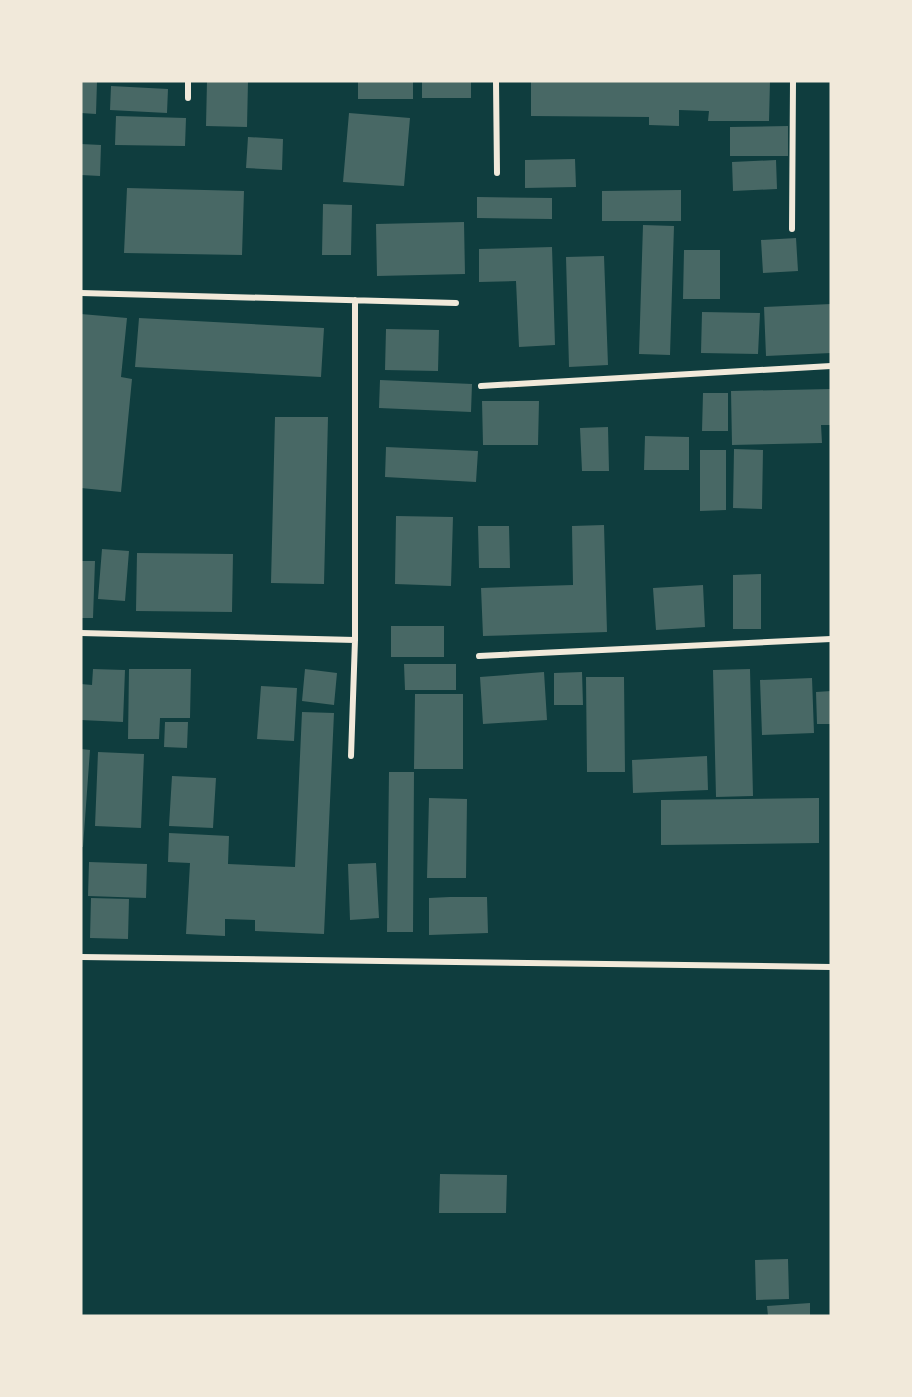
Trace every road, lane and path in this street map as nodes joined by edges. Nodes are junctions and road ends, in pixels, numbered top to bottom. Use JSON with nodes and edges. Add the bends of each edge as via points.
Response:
{"nodes":[{"id":1,"x":189,"y":81,"type":"edge"},
{"id":2,"x":495,"y":81,"type":"edge"},
{"id":3,"x":794,"y":81,"type":"edge"},
{"id":4,"x":188,"y":98,"type":"dead end"},
{"id":5,"x":497,"y":173,"type":"dead end"},
{"id":6,"x":792,"y":229,"type":"dead end"},
{"id":7,"x":81,"y":293,"type":"edge"},
{"id":8,"x":355,"y":300,"type":"junction"},
{"id":9,"x":456,"y":303,"type":"dead end"},
{"id":10,"x":831,"y":366,"type":"edge"},
{"id":11,"x":481,"y":386,"type":"dead end"},
{"id":12,"x":81,"y":633,"type":"edge"},
{"id":13,"x":831,"y":639,"type":"edge"},
{"id":14,"x":355,"y":640,"type":"junction"},
{"id":15,"x":479,"y":656,"type":"dead end"},
{"id":16,"x":351,"y":756,"type":"dead end"},
{"id":17,"x":81,"y":957,"type":"edge"},
{"id":18,"x":831,"y":967,"type":"edge"}],
"edges":[{"from":1,"to":4,"type":"street"},
{"from":2,"to":5,"type":"street"},
{"from":3,"to":6,"type":"street"},
{"from":7,"to":8,"type":"street"},
{"from":8,"to":9,"type":"street"},
{"from":8,"to":14,"type":"street"},
{"from":10,"to":11,"type":"street"},
{"from":12,"to":14,"type":"street"},
{"from":13,"to":15,"type":"street"},
{"from":14,"to":16,"type":"street"},
{"from":17,"to":18,"type":"street"}]}
